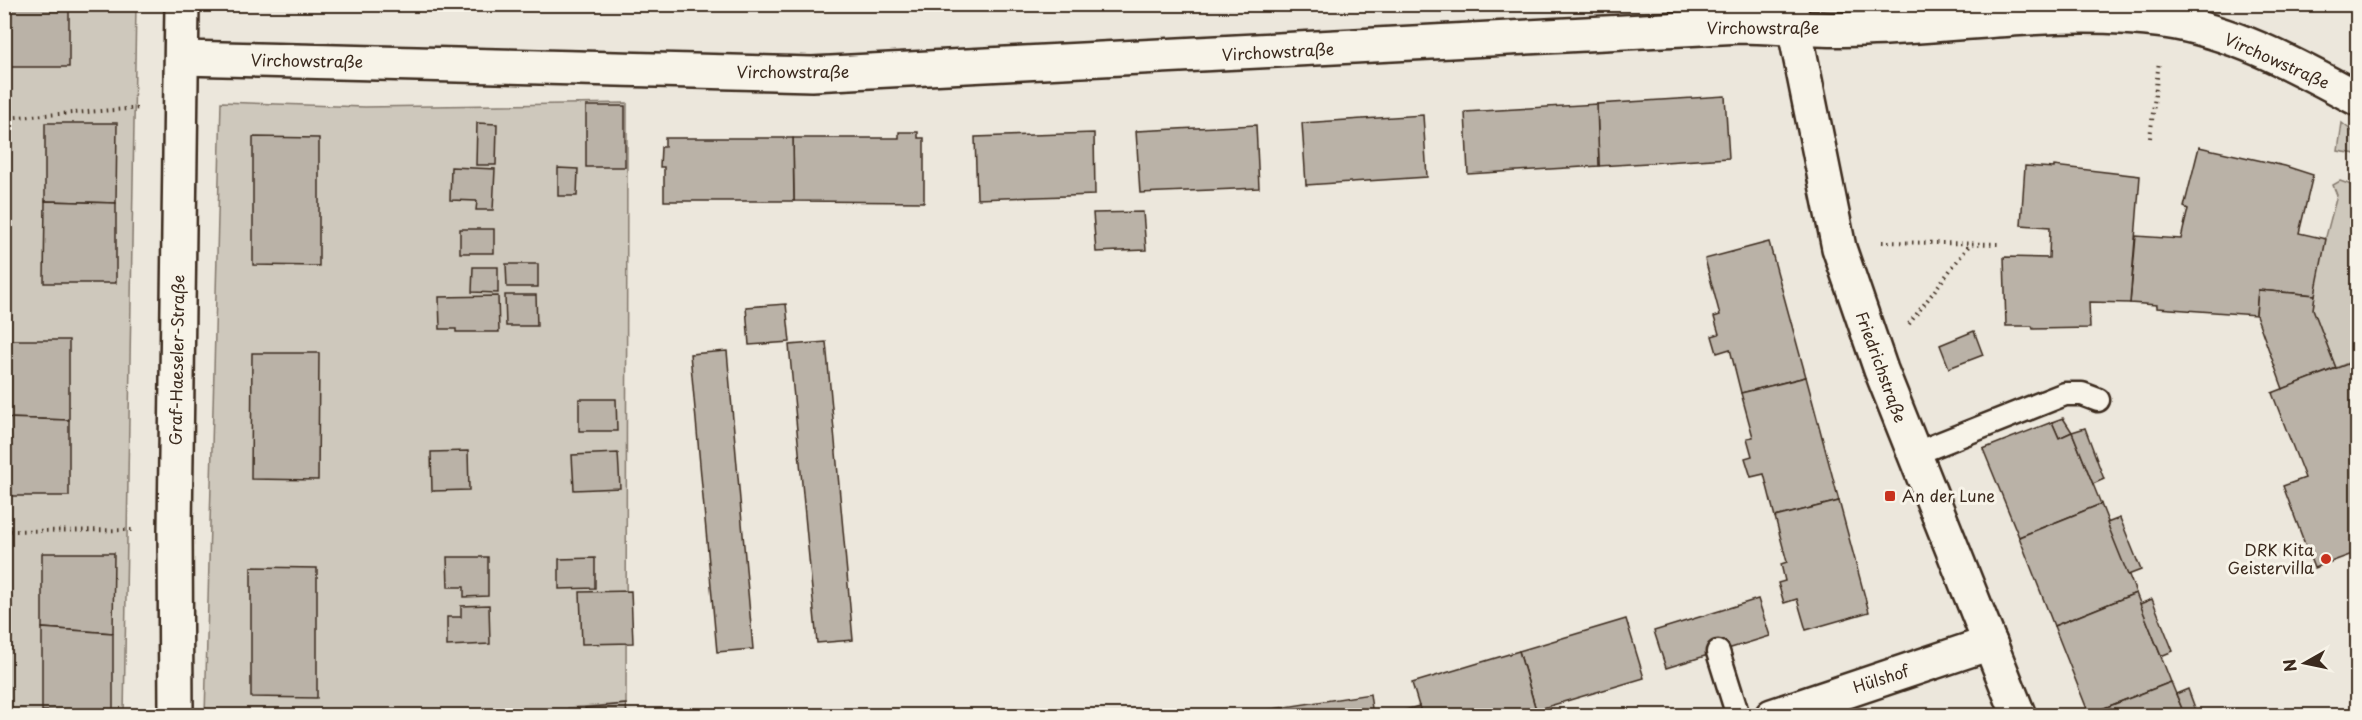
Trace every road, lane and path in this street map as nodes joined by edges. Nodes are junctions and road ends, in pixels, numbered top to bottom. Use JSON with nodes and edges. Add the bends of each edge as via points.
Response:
{"nodes":[{"id":1,"x":182,"y":4,"type":"edge"},
{"id":2,"x":2167,"y":13,"type":"edge"},
{"id":3,"x":1792,"y":16,"type":"edge"},
{"id":4,"x":2160,"y":53,"type":"dead end"},
{"id":5,"x":182,"y":58,"type":"junction"},
{"id":6,"x":2358,"y":99,"type":"edge"},
{"id":7,"x":181,"y":105,"type":"junction"},
{"id":8,"x":4,"y":117,"type":"edge"},
{"id":9,"x":2150,"y":138,"type":"dead end"},
{"id":10,"x":1971,"y":243,"type":"junction"},
{"id":11,"x":1999,"y":244,"type":"dead end"},
{"id":12,"x":1839,"y":248,"type":"junction"},
{"id":13,"x":1905,"y":329,"type":"dead end"},
{"id":14,"x":2098,"y":400,"type":"dead end"},
{"id":15,"x":1914,"y":454,"type":"junction"},
{"id":16,"x":175,"y":530,"type":"junction"},
{"id":17,"x":4,"y":531,"type":"edge"},
{"id":18,"x":1990,"y":643,"type":"junction"},
{"id":19,"x":1718,"y":652,"type":"dead end"},
{"id":20,"x":176,"y":716,"type":"edge"},
{"id":21,"x":1738,"y":716,"type":"edge"},
{"id":22,"x":1772,"y":716,"type":"edge"},
{"id":23,"x":2019,"y":716,"type":"edge"}],
"edges":[{"from":1,"to":5,"type":"street","name":"Graf-Haeseler-Straße"},
{"from":2,"to":3,"type":"street","name":"Virchowstraße","via":[[2025,16],[1864,29]]},
{"from":2,"to":6,"type":"street","name":"Virchowstraße","via":[[2296,66]]},
{"from":3,"to":5,"type":"street","name":"Virchowstraße","via":[[1741,26],[812,74]]},
{"from":3,"to":12,"type":"street","name":"Friedrichstraße"},
{"from":4,"to":9,"type":"path"},
{"from":5,"to":7,"type":"street","name":"Graf-Haeseler-Straße"},
{"from":7,"to":8,"type":"path"},
{"from":7,"to":16,"type":"street","name":"Graf-Haeseler-Straße"},
{"from":10,"to":11,"type":"path"},
{"from":10,"to":12,"type":"path","via":[[1875,242]]},
{"from":10,"to":13,"type":"path"},
{"from":12,"to":15,"type":"street","name":"Friedrichstraße"},
{"from":14,"to":15,"type":"lane","via":[[2065,393]]},
{"from":15,"to":18,"type":"street","name":"Friedrichstraße"},
{"from":16,"to":17,"type":"path"},
{"from":16,"to":20,"type":"street","name":"Graf-Haeseler-Straße"},
{"from":18,"to":22,"type":"street","name":"Hülshof"},
{"from":18,"to":23,"type":"street","name":"Friedrichstraße"},
{"from":19,"to":21,"type":"lane"}]}
